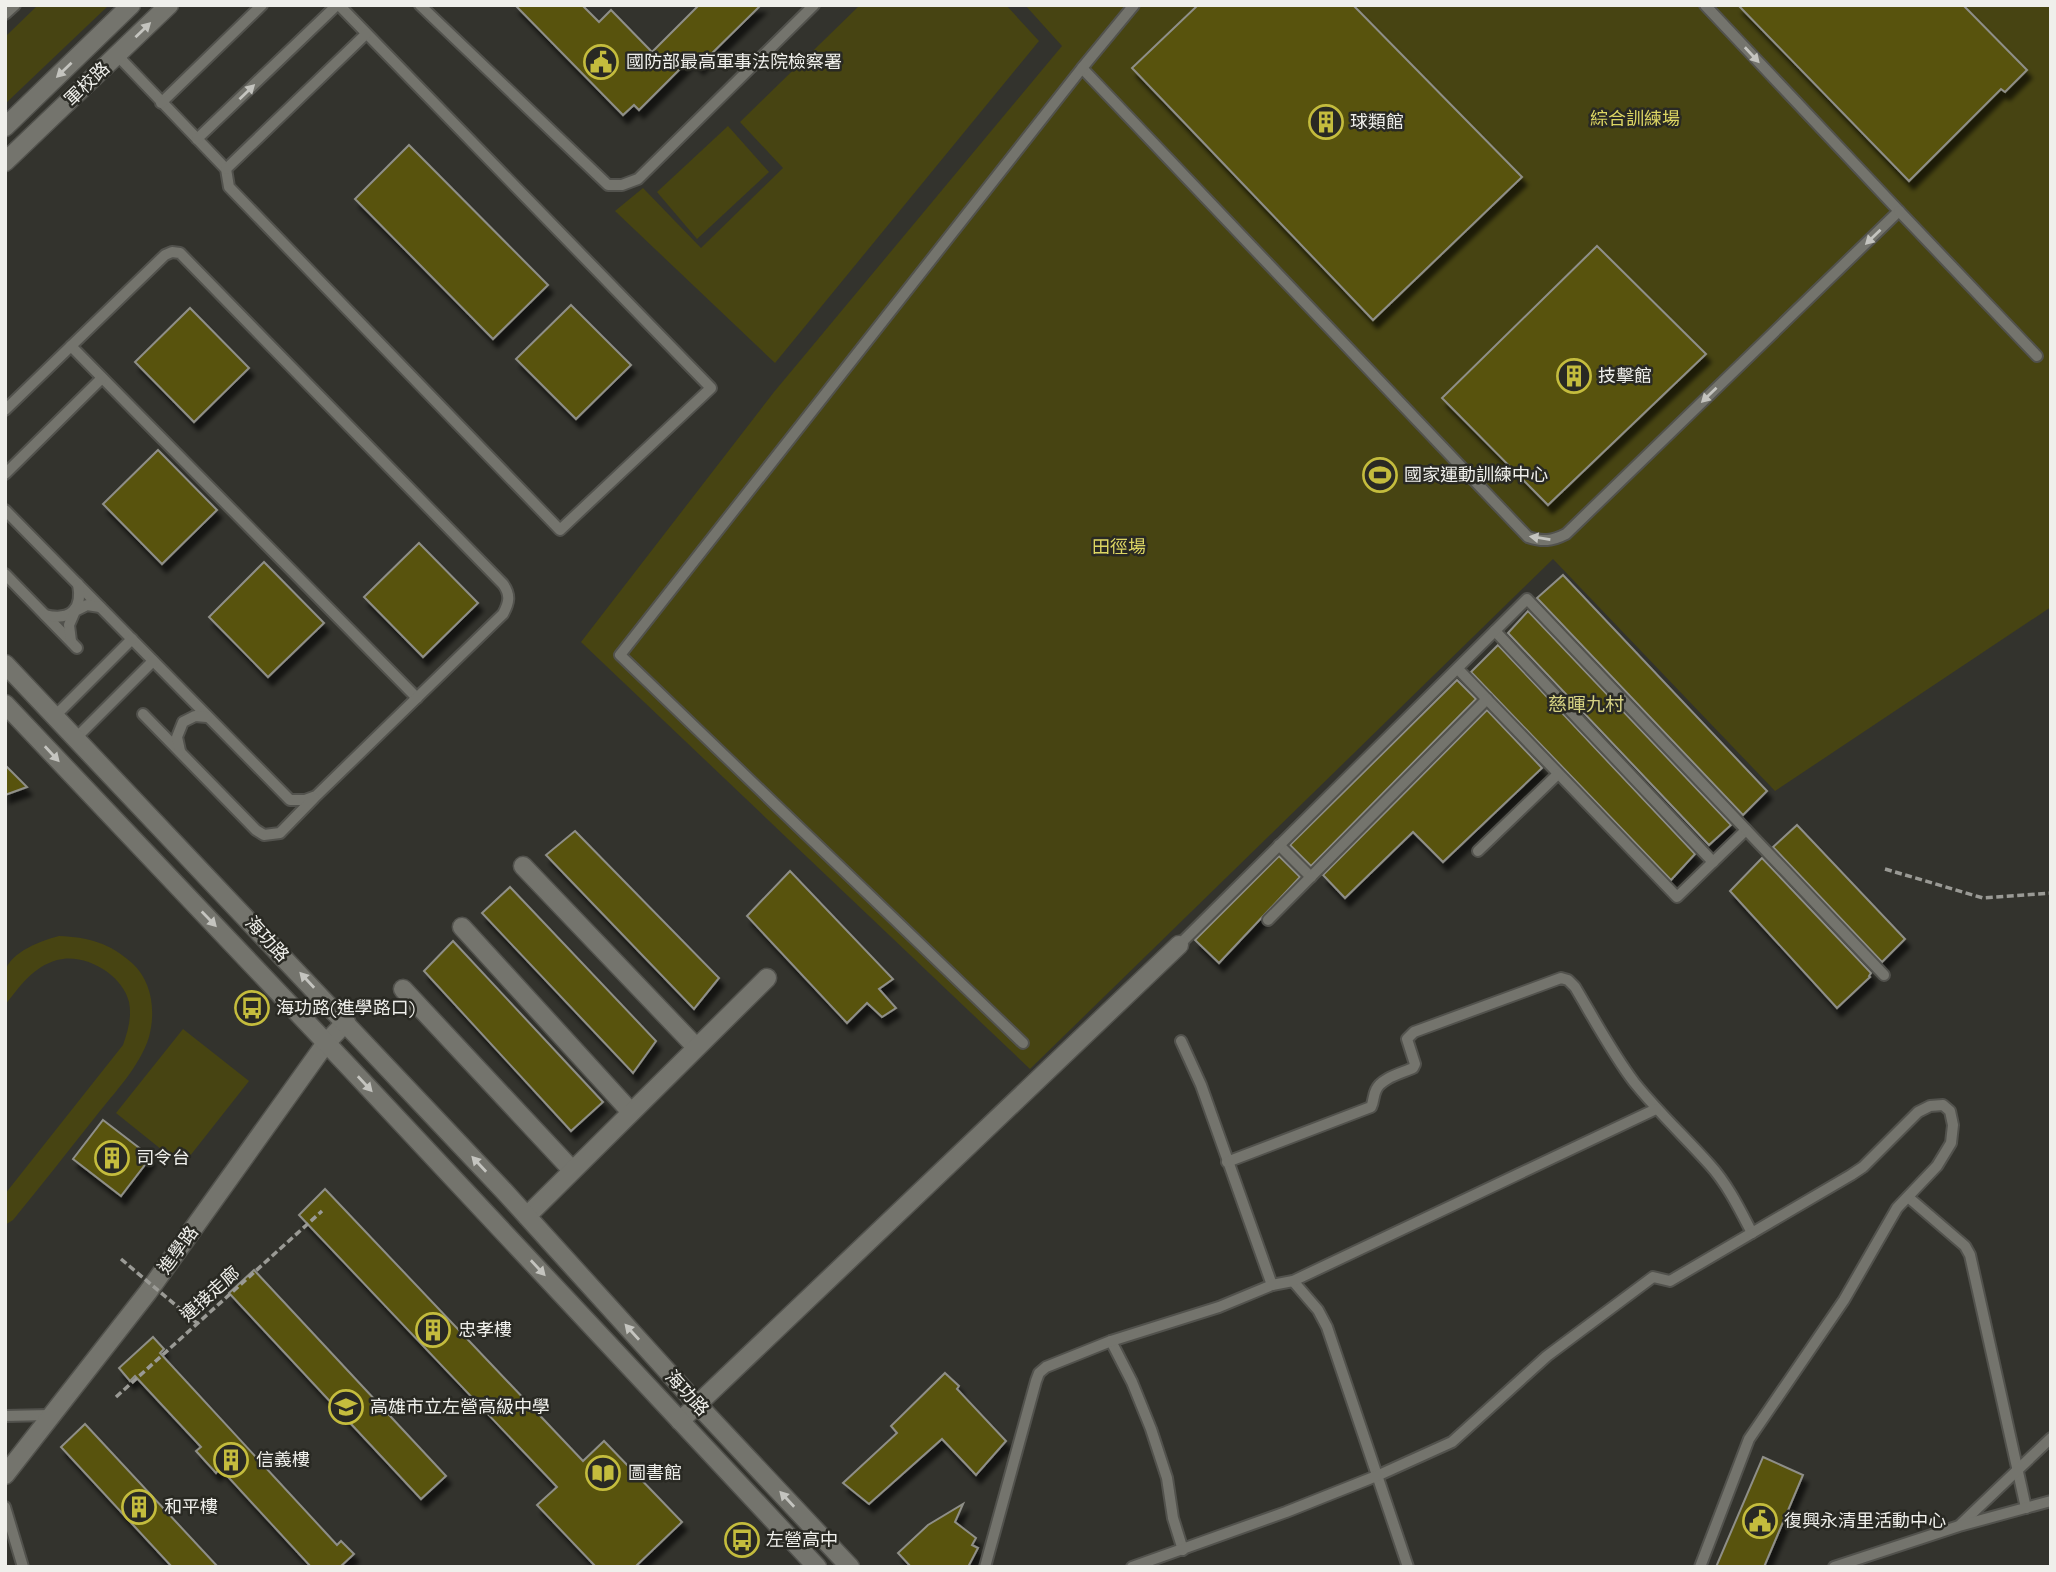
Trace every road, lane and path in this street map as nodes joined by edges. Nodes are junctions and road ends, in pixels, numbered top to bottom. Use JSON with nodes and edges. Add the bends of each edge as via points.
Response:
{"nodes":[{"id":1,"x":15,"y":5,"type":"edge"},
{"id":2,"x":131,"y":5,"type":"edge"},
{"id":3,"x":169,"y":5,"type":"edge"},
{"id":4,"x":262,"y":5,"type":"edge"},
{"id":5,"x":338,"y":5,"type":"edge"},
{"id":6,"x":420,"y":5,"type":"edge"},
{"id":7,"x":814,"y":5,"type":"edge"},
{"id":8,"x":1134,"y":5,"type":"edge"},
{"id":9,"x":1705,"y":5,"type":"edge"},
{"id":10,"x":5,"y":14,"type":"edge"},
{"id":11,"x":366,"y":34,"type":"junction"},
{"id":12,"x":117,"y":55,"type":"junction"},
{"id":13,"x":1082,"y":68,"type":"junction"},
{"id":14,"x":161,"y":103,"type":"junction"},
{"id":15,"x":5,"y":127,"type":"edge"},
{"id":16,"x":197,"y":139,"type":"junction"},
{"id":17,"x":5,"y":162,"type":"edge"},
{"id":18,"x":226,"y":169,"type":"junction"},
{"id":19,"x":1899,"y":211,"type":"junction"},
{"id":20,"x":71,"y":346,"type":"junction"},
{"id":21,"x":2038,"y":356,"type":"dead end"},
{"id":22,"x":103,"y":378,"type":"junction"},
{"id":23,"x":5,"y":410,"type":"edge"},
{"id":24,"x":5,"y":474,"type":"edge"},
{"id":25,"x":5,"y":510,"type":"edge"},
{"id":26,"x":5,"y":574,"type":"edge"},
{"id":27,"x":78,"y":584,"type":"junction"},
{"id":28,"x":100,"y":607,"type":"junction"},
{"id":29,"x":75,"y":611,"type":"junction"},
{"id":30,"x":45,"y":615,"type":"junction"},
{"id":31,"x":1495,"y":631,"type":"junction"},
{"id":32,"x":132,"y":639,"type":"junction"},
{"id":33,"x":153,"y":662,"type":"junction"},
{"id":34,"x":5,"y":664,"type":"edge"},
{"id":35,"x":1458,"y":669,"type":"junction"},
{"id":36,"x":187,"y":696,"type":"junction"},
{"id":37,"x":417,"y":698,"type":"junction"},
{"id":38,"x":1487,"y":699,"type":"junction"},
{"id":39,"x":5,"y":704,"type":"edge"},
{"id":40,"x":143,"y":714,"type":"dead end"},
{"id":41,"x":55,"y":716,"type":"junction"},
{"id":42,"x":207,"y":717,"type":"junction"},
{"id":43,"x":183,"y":722,"type":"junction"},
{"id":44,"x":155,"y":726,"type":"junction"},
{"id":45,"x":76,"y":738,"type":"junction"},
{"id":46,"x":181,"y":753,"type":"junction"},
{"id":47,"x":1558,"y":774,"type":"junction"},
{"id":48,"x":278,"y":789,"type":"junction"},
{"id":49,"x":316,"y":796,"type":"junction"},
{"id":50,"x":290,"y":822,"type":"junction"},
{"id":51,"x":1746,"y":830,"type":"junction"},
{"id":52,"x":1279,"y":845,"type":"junction"},
{"id":53,"x":1478,"y":851,"type":"dead end"},
{"id":54,"x":1713,"y":862,"type":"junction"},
{"id":55,"x":523,"y":866,"type":"dead end"},
{"id":56,"x":1885,"y":869,"type":"dead end"},
{"id":57,"x":1311,"y":877,"type":"junction"},
{"id":58,"x":2051,"y":893,"type":"edge"},
{"id":59,"x":1268,"y":920,"type":"dead end"},
{"id":60,"x":462,"y":928,"type":"dead end"},
{"id":61,"x":1179,"y":945,"type":"joint"},
{"id":62,"x":1884,"y":975,"type":"dead end"},
{"id":63,"x":767,"y":978,"type":"dead end"},
{"id":64,"x":403,"y":989,"type":"dead end"},
{"id":65,"x":346,"y":1023,"type":"junction"},
{"id":66,"x":1181,"y":1041,"type":"dead end"},
{"id":67,"x":326,"y":1043,"type":"junction"},
{"id":68,"x":1023,"y":1043,"type":"dead end"},
{"id":69,"x":696,"y":1047,"type":"junction"},
{"id":70,"x":1656,"y":1109,"type":"junction"},
{"id":71,"x":630,"y":1111,"type":"junction"},
{"id":72,"x":1227,"y":1162,"type":"junction"},
{"id":73,"x":572,"y":1170,"type":"junction"},
{"id":74,"x":1908,"y":1197,"type":"junction"},
{"id":75,"x":322,"y":1211,"type":"dead end"},
{"id":76,"x":527,"y":1216,"type":"junction"},
{"id":77,"x":1752,"y":1233,"type":"junction"},
{"id":78,"x":507,"y":1235,"type":"junction"},
{"id":79,"x":121,"y":1259,"type":"dead end"},
{"id":80,"x":1293,"y":1281,"type":"junction"},
{"id":81,"x":1272,"y":1285,"type":"junction"},
{"id":82,"x":198,"y":1324,"type":"junction"},
{"id":83,"x":1111,"y":1341,"type":"junction"},
{"id":84,"x":116,"y":1397,"type":"dead end"},
{"id":85,"x":697,"y":1404,"type":"junction"},
{"id":86,"x":50,"y":1415,"type":"junction"},
{"id":87,"x":5,"y":1416,"type":"edge"},
{"id":88,"x":680,"y":1421,"type":"junction"},
{"id":89,"x":2051,"y":1438,"type":"edge"},
{"id":90,"x":2017,"y":1471,"type":"junction"},
{"id":91,"x":5,"y":1475,"type":"edge"},
{"id":92,"x":1379,"y":1475,"type":"junction"},
{"id":93,"x":2051,"y":1501,"type":"edge"},
{"id":94,"x":5,"y":1507,"type":"edge"},
{"id":95,"x":2026,"y":1507,"type":"junction"},
{"id":96,"x":1959,"y":1526,"type":"junction"},
{"id":97,"x":1183,"y":1550,"type":"junction"},
{"id":98,"x":23,"y":1567,"type":"edge"},
{"id":99,"x":817,"y":1567,"type":"edge"},
{"id":100,"x":850,"y":1567,"type":"edge"},
{"id":101,"x":985,"y":1567,"type":"edge"},
{"id":102,"x":1132,"y":1567,"type":"edge"},
{"id":103,"x":1408,"y":1567,"type":"edge"},
{"id":104,"x":1700,"y":1567,"type":"edge"},
{"id":105,"x":1834,"y":1567,"type":"edge"}],
"edges":[{"from":1,"to":10,"type":"lane"},
{"from":2,"to":15,"type":"street","name":"軍校路","one_way":true},
{"from":12,"to":3,"type":"street","name":"軍校路","one_way":true},
{"from":4,"to":14,"type":"lane"},
{"from":5,"to":11,"type":"lane"},
{"from":16,"to":5,"type":"lane","one_way":true},
{"from":6,"to":7,"type":"lane","via":[[608,185],[638,179]]},
{"from":8,"to":13,"type":"lane"},
{"from":9,"to":19,"type":"lane","one_way":true},
{"from":11,"to":18,"type":"lane"},
{"from":11,"to":18,"type":"lane","via":[[711,388],[560,530],[229,187]]},
{"from":12,"to":14,"type":"lane"},
{"from":12,"to":17,"type":"street","name":"軍校路"},
{"from":19,"to":13,"type":"lane","one_way":true,"via":[[1566,534],[1540,541],[1528,537]]},
{"from":13,"to":68,"type":"lane","via":[[620,655]]},
{"from":14,"to":16,"type":"lane"},
{"from":16,"to":18,"type":"lane"},
{"from":19,"to":21,"type":"lane"},
{"from":20,"to":22,"type":"lane"},
{"from":20,"to":23,"type":"lane"},
{"from":20,"to":37,"type":"lane","via":[[165,255],[180,253],[187,259],[508,591],[503,614]]},
{"from":22,"to":24,"type":"lane"},
{"from":22,"to":37,"type":"lane"},
{"from":25,"to":27,"type":"lane"},
{"from":26,"to":30,"type":"lane"},
{"from":27,"to":28,"type":"lane"},
{"from":27,"to":29,"type":"lane"},
{"from":28,"to":29,"type":"lane","via":[[87,605]]},
{"from":28,"to":32,"type":"lane"},
{"from":29,"to":30,"type":"lane","via":[[66,616]]},
{"from":29,"to":30,"type":"lane","via":[[69,625],[74,645]]},
{"from":31,"to":35,"type":"lane"},
{"from":31,"to":51,"type":"lane","via":[[1527,599]]},
{"from":31,"to":54,"type":"lane"},
{"from":32,"to":33,"type":"lane"},
{"from":32,"to":41,"type":"lane"},
{"from":33,"to":36,"type":"lane"},
{"from":33,"to":45,"type":"lane"},
{"from":34,"to":41,"type":"street","name":"海功路"},
{"from":35,"to":38,"type":"lane"},
{"from":35,"to":52,"type":"lane"},
{"from":36,"to":42,"type":"lane"},
{"from":36,"to":43,"type":"lane","via":[[189,707]]},
{"from":37,"to":49,"type":"lane"},
{"from":38,"to":47,"type":"lane"},
{"from":38,"to":57,"type":"lane"},
{"from":39,"to":67,"type":"street","name":"海功路","one_way":true},
{"from":40,"to":44,"type":"lane"},
{"from":41,"to":45,"type":"street","name":"海功路"},
{"from":42,"to":43,"type":"lane"},
{"from":42,"to":48,"type":"lane"},
{"from":43,"to":44,"type":"lane","via":[[174,727]]},
{"from":43,"to":46,"type":"lane","via":[[177,737]]},
{"from":44,"to":46,"type":"lane"},
{"from":65,"to":45,"type":"street","name":"海功路","one_way":true},
{"from":46,"to":50,"type":"lane","via":[[264,835],[279,832]]},
{"from":47,"to":53,"type":"lane"},
{"from":47,"to":54,"type":"lane","via":[[1677,897]]},
{"from":48,"to":49,"type":"lane","via":[[290,800]]},
{"from":48,"to":50,"type":"lane","via":[[289,804]]},
{"from":49,"to":50,"type":"lane"},
{"from":51,"to":54,"type":"lane"},
{"from":51,"to":62,"type":"lane"},
{"from":52,"to":57,"type":"lane"},
{"from":52,"to":61,"type":"lane"},
{"from":55,"to":69,"type":"street"},
{"from":56,"to":58,"type":"path","via":[[1983,898]]},
{"from":57,"to":59,"type":"lane"},
{"from":60,"to":71,"type":"street"},
{"from":61,"to":85,"type":"street"},
{"from":63,"to":69,"type":"street"},
{"from":64,"to":73,"type":"street"},
{"from":65,"to":67,"type":"street","name":"進學路"},
{"from":76,"to":65,"type":"street","name":"海功路","one_way":true},
{"from":66,"to":72,"type":"lane"},
{"from":67,"to":78,"type":"street","name":"海功路","one_way":true},
{"from":67,"to":86,"type":"street","name":"進學路","via":[[148,1292]]},
{"from":69,"to":71,"type":"street"},
{"from":70,"to":72,"type":"lane","via":[[1610,1048],[1575,987],[1561,978],[1414,1032],[1407,1039],[1413,1068],[1381,1083],[1371,1107]]},
{"from":70,"to":77,"type":"lane","via":[[1712,1166]]},
{"from":70,"to":80,"type":"lane"},
{"from":71,"to":73,"type":"street"},
{"from":72,"to":81,"type":"lane"},
{"from":73,"to":76,"type":"street"},
{"from":74,"to":77,"type":"lane","via":[[1951,1143],[1953,1125],[1950,1111],[1943,1105],[1918,1112],[1863,1167]]},
{"from":74,"to":90,"type":"lane","via":[[1970,1255]]},
{"from":74,"to":104,"type":"lane","via":[[1749,1439]]},
{"from":75,"to":82,"type":"path","name":"連接走廊"},
{"from":76,"to":78,"type":"street"},
{"from":85,"to":76,"type":"street","name":"海功路","one_way":true},
{"from":77,"to":92,"type":"lane","via":[[1670,1281],[1653,1277],[1548,1356],[1459,1437]]},
{"from":78,"to":88,"type":"street","name":"海功路","one_way":true},
{"from":79,"to":82,"type":"path","bridge":true},
{"from":80,"to":81,"type":"lane"},
{"from":80,"to":92,"type":"lane","via":[[1327,1327]]},
{"from":81,"to":83,"type":"lane"},
{"from":82,"to":84,"type":"path","name":"連接走廊"},
{"from":83,"to":97,"type":"lane","via":[[1151,1429]]},
{"from":83,"to":101,"type":"lane","via":[[1040,1373]]},
{"from":85,"to":88,"type":"street"},
{"from":100,"to":85,"type":"street","name":"海功路","one_way":true},
{"from":86,"to":87,"type":"lane"},
{"from":86,"to":91,"type":"street","name":"進學路"},
{"from":88,"to":99,"type":"street","name":"海功路"},
{"from":89,"to":90,"type":"lane"},
{"from":90,"to":95,"type":"lane"},
{"from":90,"to":96,"type":"lane"},
{"from":92,"to":97,"type":"lane"},
{"from":92,"to":103,"type":"lane"},
{"from":93,"to":95,"type":"lane"},
{"from":94,"to":98,"type":"lane"},
{"from":95,"to":96,"type":"lane"},
{"from":96,"to":105,"type":"lane"},
{"from":97,"to":102,"type":"lane"}]}
